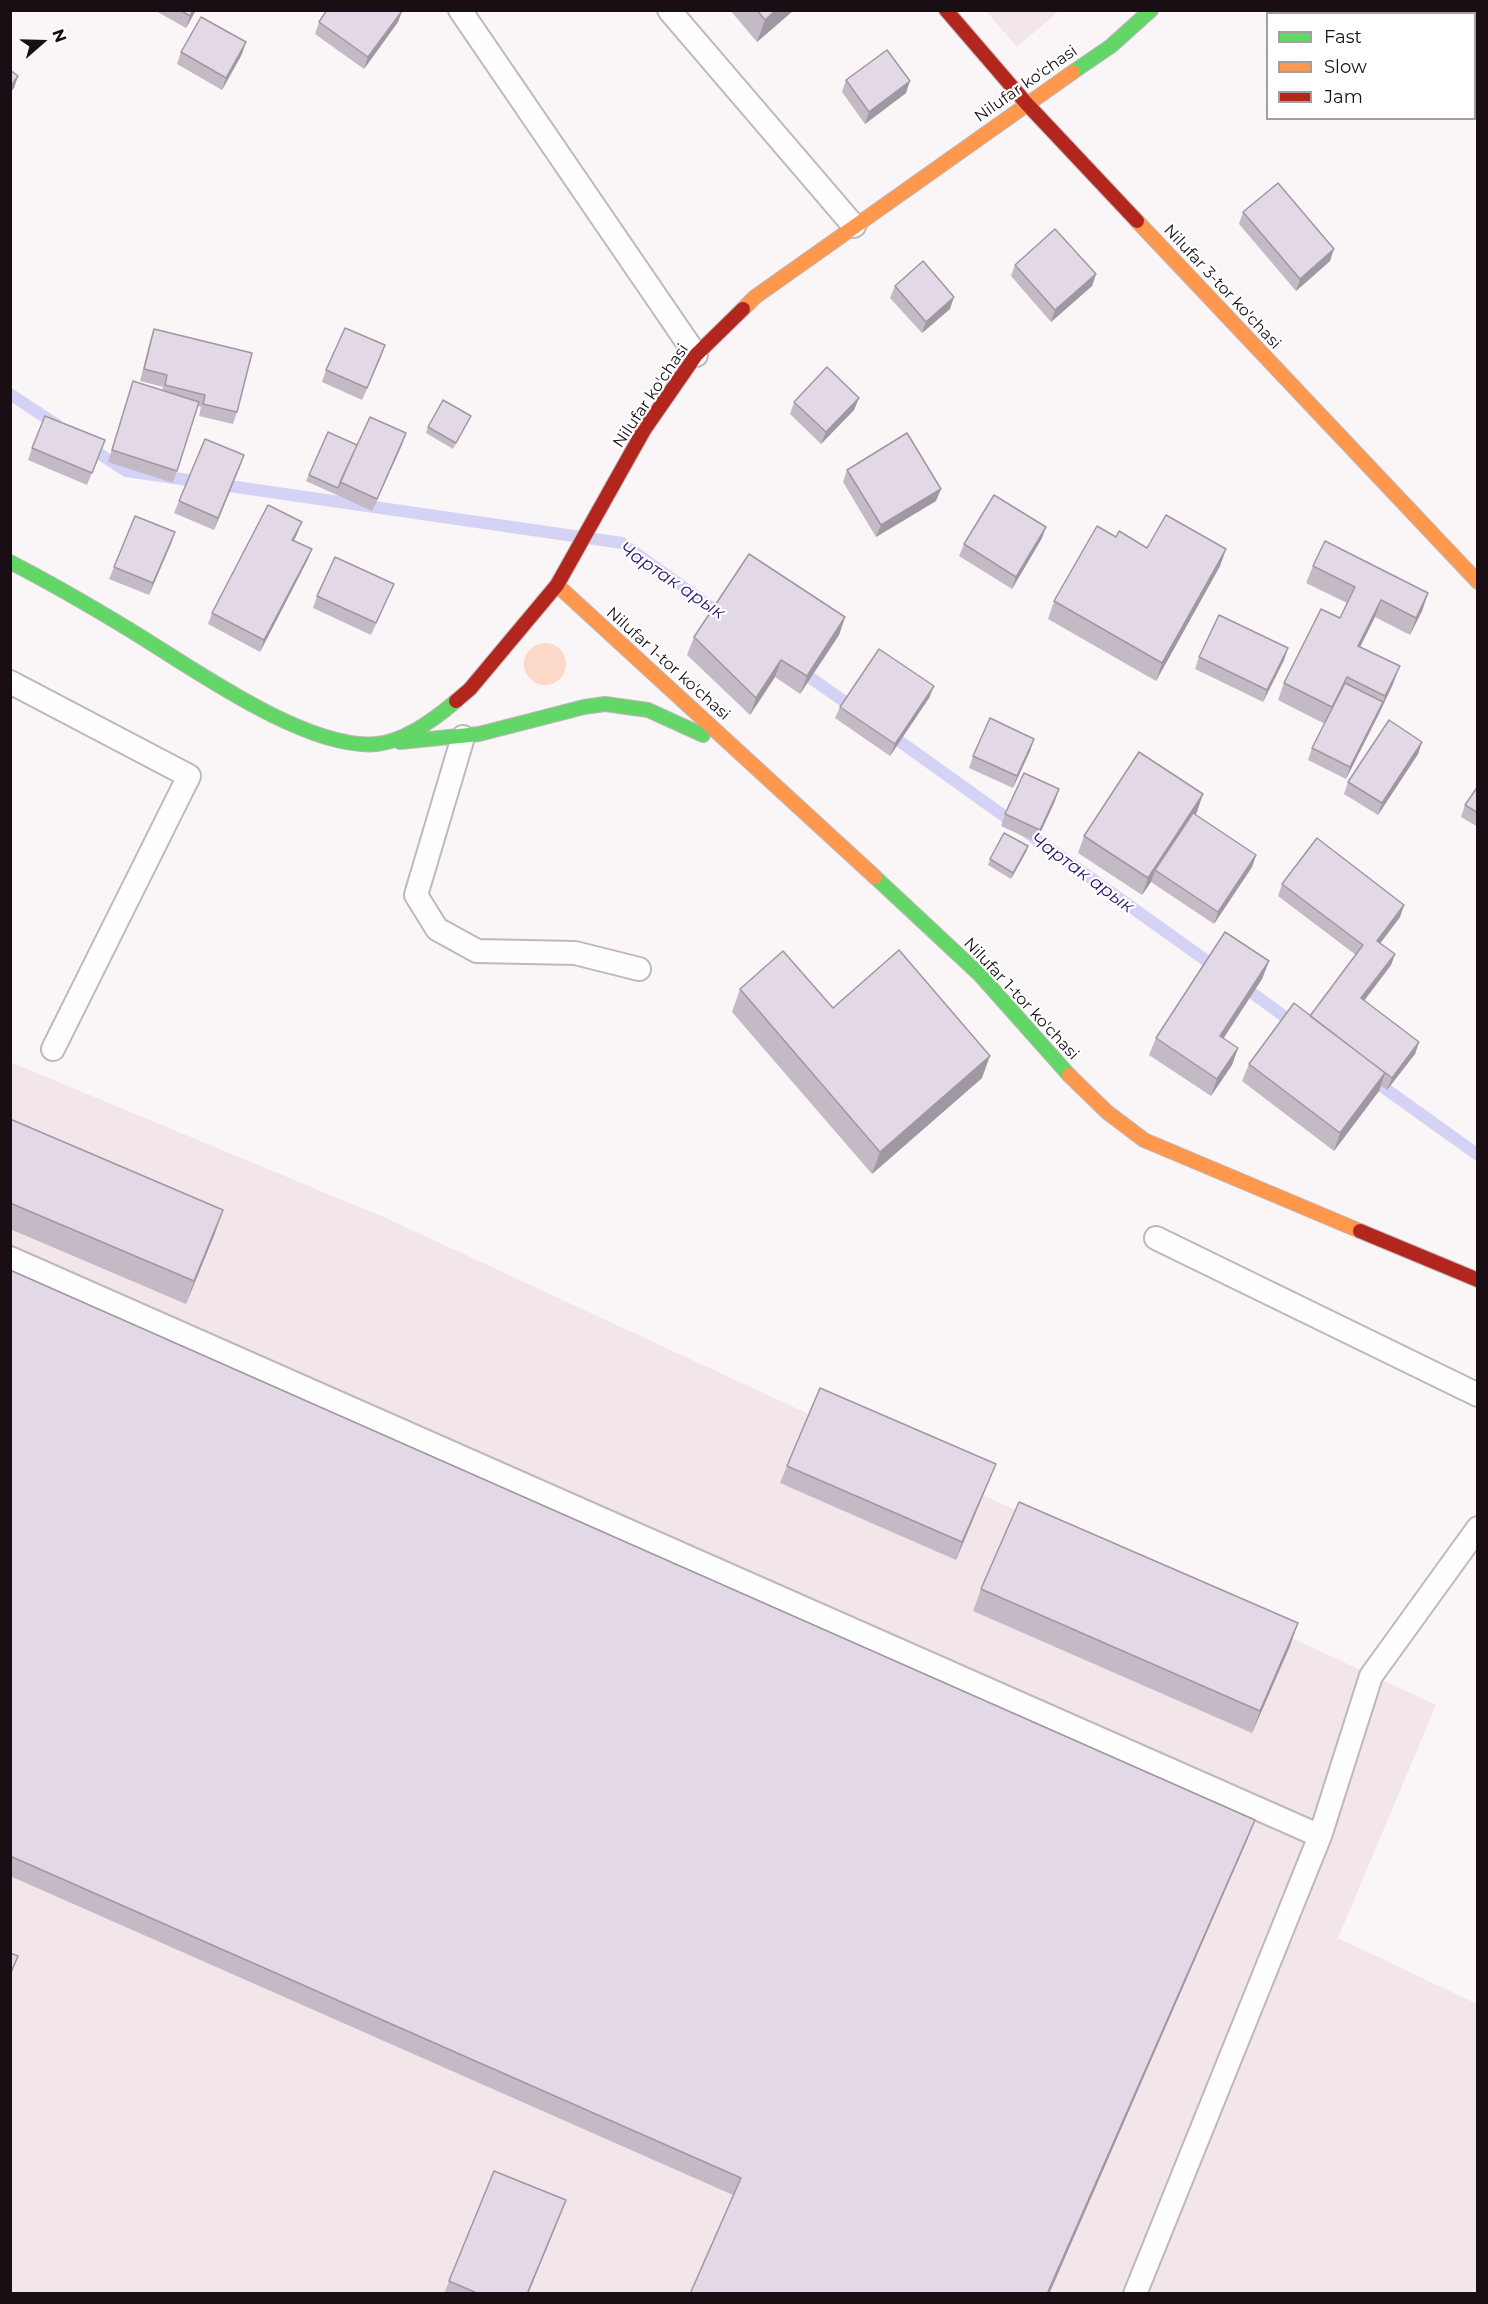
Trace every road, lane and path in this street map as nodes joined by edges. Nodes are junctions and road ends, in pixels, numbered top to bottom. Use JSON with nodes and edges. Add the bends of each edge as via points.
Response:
{"nodes":[{"id":1,"x":460,"y":10,"type":"edge"},
{"id":2,"x":669,"y":10,"type":"edge"},
{"id":3,"x":946,"y":10,"type":"edge"},
{"id":4,"x":1151,"y":10,"type":"edge"},
{"id":5,"x":1026,"y":103,"type":"junction"},
{"id":6,"x":854,"y":226,"type":"junction"},
{"id":7,"x":696,"y":356,"type":"junction"},
{"id":8,"x":10,"y":561,"type":"edge"},
{"id":9,"x":1478,"y":582,"type":"edge"},
{"id":10,"x":557,"y":585,"type":"junction"},
{"id":11,"x":10,"y":682,"type":"edge"},
{"id":12,"x":463,"y":737,"type":"junction"},
{"id":13,"x":380,"y":744,"type":"junction"},
{"id":14,"x":754,"y":764,"type":"junction"},
{"id":15,"x":639,"y":969,"type":"dead end"},
{"id":16,"x":53,"y":1049,"type":"dead end"},
{"id":17,"x":1156,"y":1238,"type":"dead end"},
{"id":18,"x":10,"y":1258,"type":"edge"},
{"id":19,"x":1478,"y":1280,"type":"edge"},
{"id":20,"x":1478,"y":1395,"type":"edge"},
{"id":21,"x":1478,"y":1528,"type":"edge"},
{"id":22,"x":1320,"y":1836,"type":"junction"},
{"id":23,"x":1135,"y":2294,"type":"edge"}],
"edges":[{"from":1,"to":7,"type":"lane"},
{"from":2,"to":6,"type":"lane"},
{"from":3,"to":5,"type":"street","name":"Nilufar 3-tor ko'chasi"},
{"from":4,"to":5,"type":"street","name":"Nilufar ko'chasi","via":[[1111,46]]},
{"from":5,"to":6,"type":"street","name":"Nilufar ko'chasi"},
{"from":5,"to":9,"type":"street","name":"Nilufar 3-tor ko'chasi"},
{"from":6,"to":7,"type":"street","name":"Nilufar ko'chasi","via":[[755,297]]},
{"from":7,"to":10,"type":"street","name":"Nilufar ko'chasi","via":[[644,430]]},
{"from":8,"to":13,"type":"street","name":"Nilufar ko'chasi","via":[[312,733]]},
{"from":10,"to":13,"type":"street","name":"Nilufar ko'chasi","via":[[454,705]]},
{"from":10,"to":14,"type":"street","name":"Nilufar 1-tor ko'chasi"},
{"from":11,"to":16,"type":"lane","via":[[189,776]]},
{"from":12,"to":13,"type":"street","name":"Nilufar ko'chasi"},
{"from":12,"to":14,"type":"street","name":"Nilufar ko'chasi","via":[[571,708],[616,703],[669,715]]},
{"from":12,"to":15,"type":"lane","via":[[416,895],[437,929],[477,951],[575,953]]},
{"from":14,"to":19,"type":"street","name":"Nilufar 1-tor ko'chasi","via":[[980,975],[1107,1112],[1144,1140]]},
{"from":17,"to":20,"type":"lane"},
{"from":18,"to":22,"type":"lane"},
{"from":21,"to":22,"type":"lane","via":[[1371,1676]]},
{"from":22,"to":23,"type":"lane"}]}
